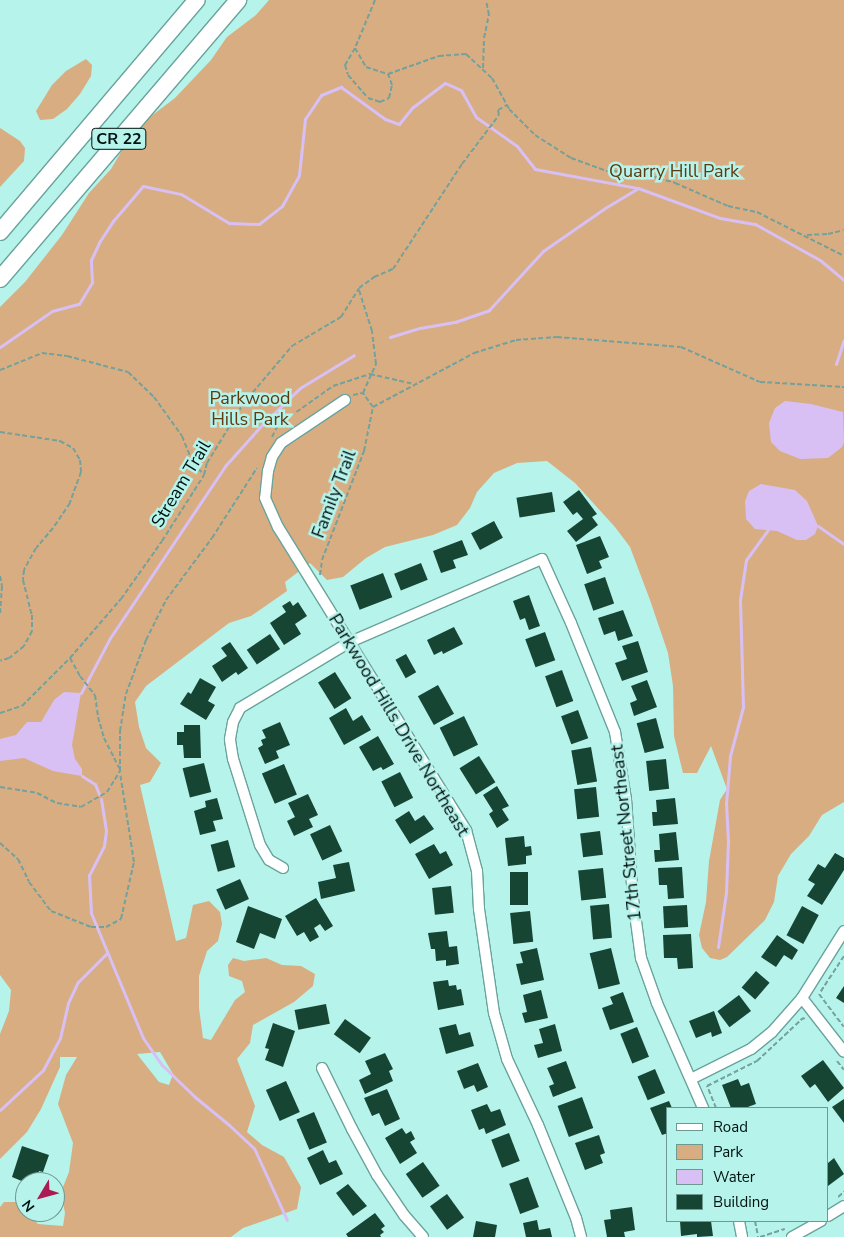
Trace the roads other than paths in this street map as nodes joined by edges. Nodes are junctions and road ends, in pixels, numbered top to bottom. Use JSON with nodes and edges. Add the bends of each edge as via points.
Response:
{"nodes":[{"id":1,"x":197,"y":0,"type":"edge"},
{"id":2,"x":238,"y":0,"type":"edge"},
{"id":3,"x":0,"y":232,"type":"edge"},
{"id":4,"x":0,"y":279,"type":"edge"},
{"id":5,"x":345,"y":400,"type":"dead end"},
{"id":6,"x":350,"y":642,"type":"junction"},
{"id":7,"x":283,"y":868,"type":"dead end"},
{"id":8,"x":844,"y":931,"type":"edge"},
{"id":9,"x":802,"y":998,"type":"junction"},
{"id":10,"x":844,"y":1052,"type":"edge"},
{"id":11,"x":322,"y":1068,"type":"dead end"},
{"id":12,"x":691,"y":1079,"type":"junction"},
{"id":13,"x":703,"y":1107,"type":"edge"},
{"id":14,"x":844,"y":1206,"type":"edge"},
{"id":15,"x":829,"y":1215,"type":"edge"},
{"id":16,"x":739,"y":1222,"type":"edge"},
{"id":17,"x":818,"y":1222,"type":"edge"},
{"id":18,"x":790,"y":1232,"type":"edge"},
{"id":19,"x":423,"y":1237,"type":"edge"},
{"id":20,"x":581,"y":1237,"type":"edge"},
{"id":21,"x":742,"y":1237,"type":"edge"}],
"edges":[{"from":1,"to":3,"type":"main road","number":"CR 22"},
{"from":2,"to":4,"type":"main road","number":"CR 22"},
{"from":5,"to":6,"type":"street","name":"Parkwood Hills Drive Northeast","via":[[281,443],[272,457],[264,486],[265,498],[275,521]]},
{"from":6,"to":7,"type":"street","via":[[240,708],[233,722],[230,739],[233,759],[260,846],[269,860]]},
{"from":6,"to":12,"type":"street","name":"17th Street Northeast","via":[[542,560],[615,732],[626,799],[641,958]]},
{"from":6,"to":20,"type":"street","name":"Parkwood Hills Drive Northeast","via":[[466,830],[477,871],[479,909],[494,1013],[507,1059],[538,1125]]},
{"from":8,"to":9,"type":"street"},
{"from":9,"to":10,"type":"street"},
{"from":9,"to":12,"type":"street","via":[[772,1032],[750,1049]]},
{"from":11,"to":19,"type":"street","via":[[377,1175]]},
{"from":12,"to":13,"type":"street","name":"17th Street Northeast"},
{"from":14,"to":15,"type":"street"},
{"from":16,"to":21,"type":"street"},
{"from":17,"to":18,"type":"street"}]}
